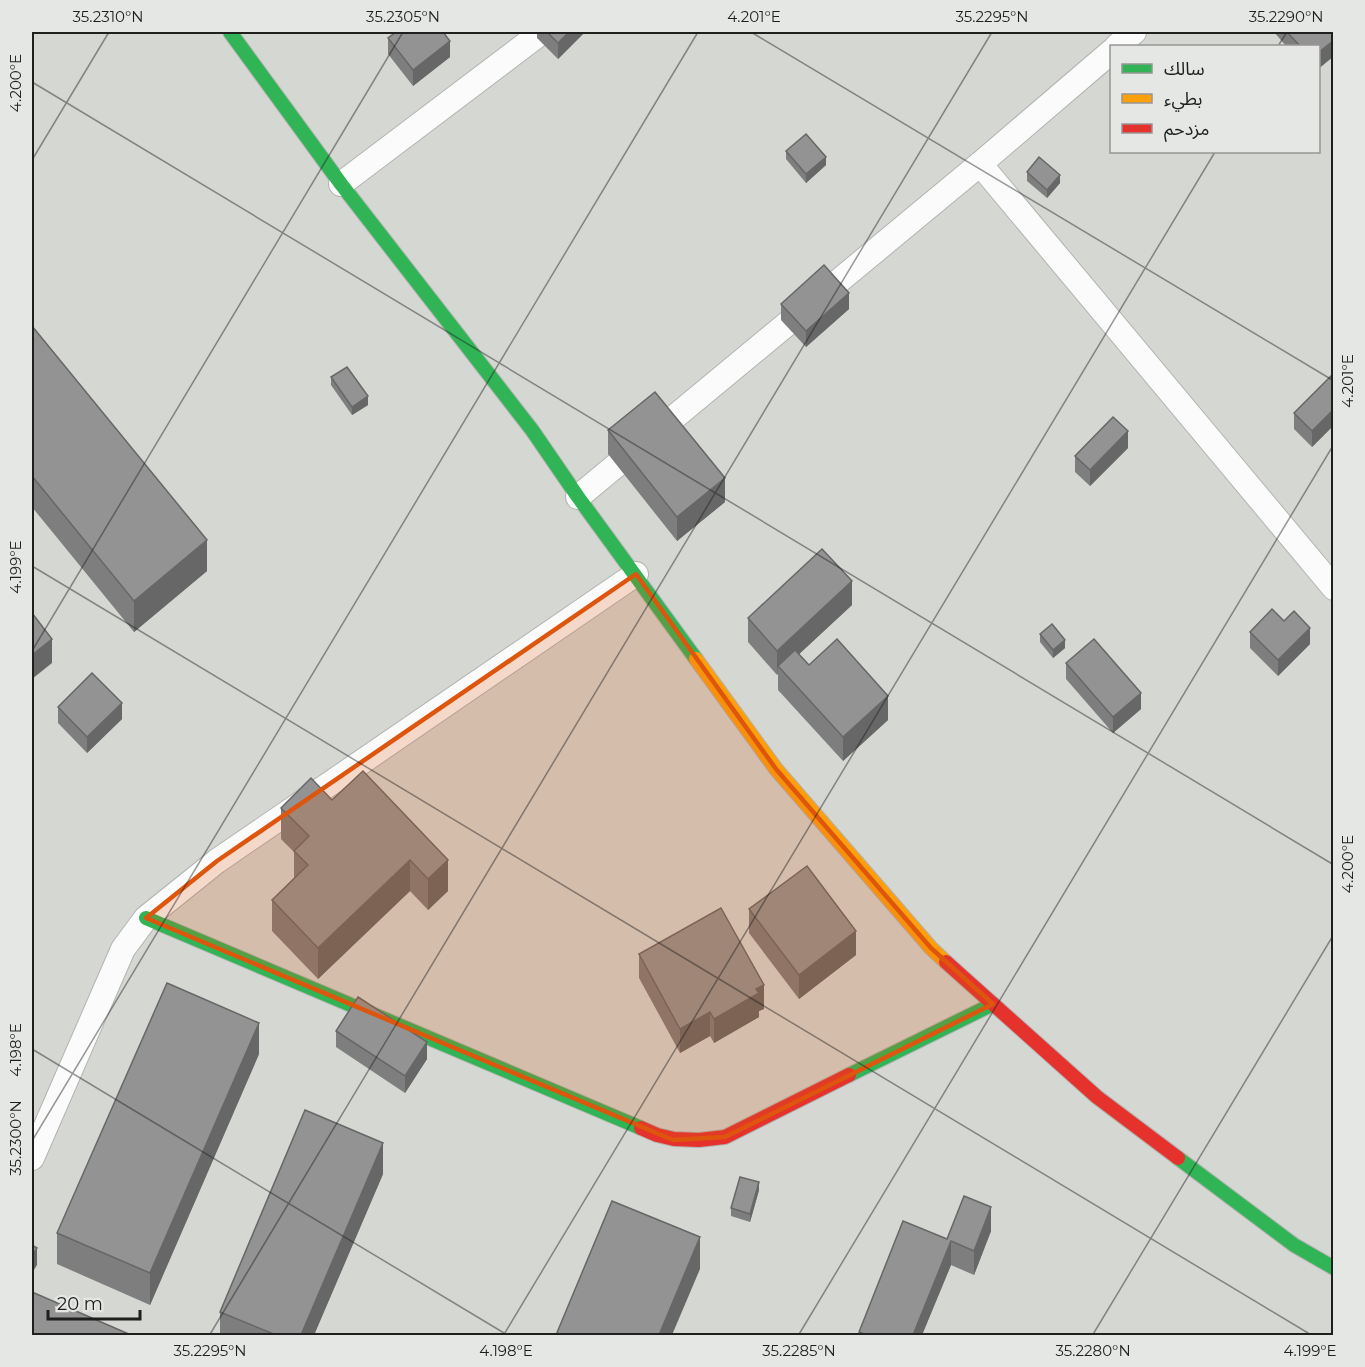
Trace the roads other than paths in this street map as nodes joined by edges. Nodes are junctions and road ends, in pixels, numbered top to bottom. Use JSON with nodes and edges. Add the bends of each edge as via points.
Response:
{"nodes":[{"id":1,"x":230,"y":32,"type":"edge"},
{"id":2,"x":542,"y":32,"type":"edge"},
{"id":3,"x":1134,"y":32,"type":"edge"},
{"id":4,"x":1118,"y":45,"type":"edge"},
{"id":5,"x":1110,"y":53,"type":"edge"},
{"id":6,"x":980,"y":164,"type":"junction"},
{"id":7,"x":341,"y":184,"type":"junction"},
{"id":8,"x":578,"y":496,"type":"junction"},
{"id":9,"x":636,"y":574,"type":"junction"},
{"id":10,"x":1334,"y":588,"type":"edge"},
{"id":11,"x":147,"y":918,"type":"junction"},
{"id":12,"x":993,"y":1004,"type":"junction"},
{"id":13,"x":32,"y":1158,"type":"edge"},
{"id":14,"x":1334,"y":1268,"type":"edge"}],
"edges":[{"from":1,"to":7,"type":"main road"},
{"from":2,"to":7,"type":"street"},
{"from":3,"to":4,"type":"street"},
{"from":5,"to":6,"type":"street"},
{"from":6,"to":8,"type":"street"},
{"from":6,"to":10,"type":"street"},
{"from":7,"to":8,"type":"main road","via":[[532,430]]},
{"from":8,"to":9,"type":"main road"},
{"from":9,"to":11,"type":"street","via":[[217,861]]},
{"from":9,"to":12,"type":"main road","via":[[777,769],[931,948]]},
{"from":11,"to":12,"type":"main road","via":[[673,1140],[725,1137]]},
{"from":11,"to":13,"type":"street","via":[[123,949]]},
{"from":12,"to":14,"type":"main road","via":[[1097,1097],[1294,1245]]}]}
